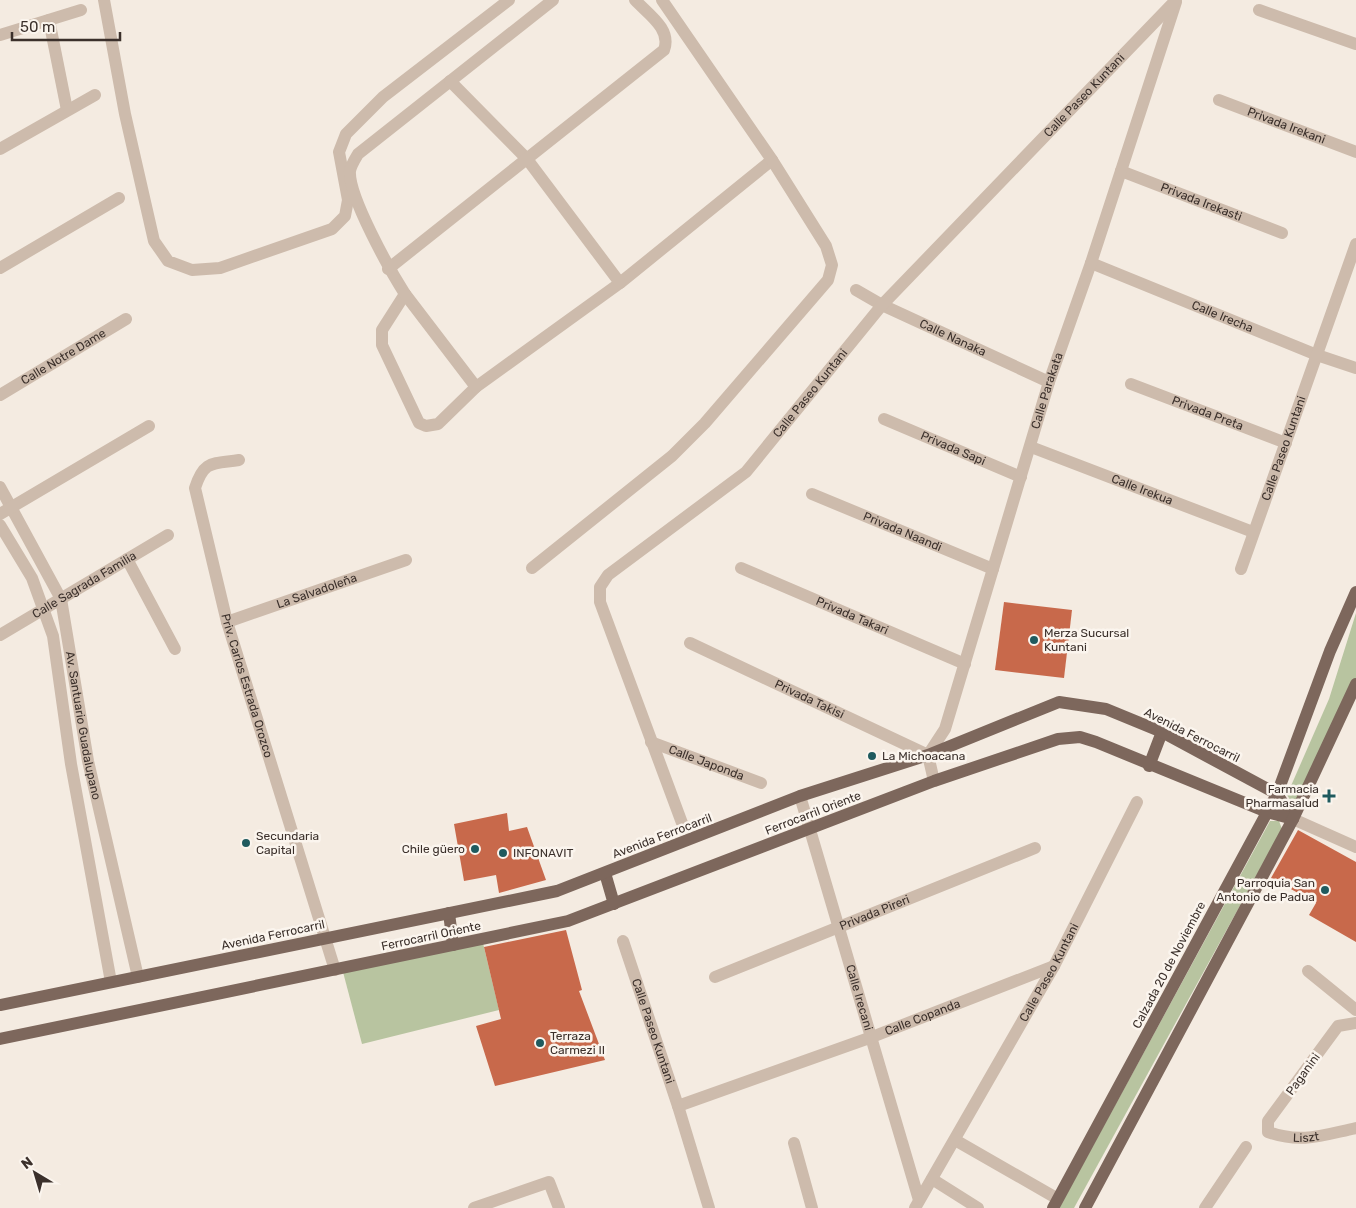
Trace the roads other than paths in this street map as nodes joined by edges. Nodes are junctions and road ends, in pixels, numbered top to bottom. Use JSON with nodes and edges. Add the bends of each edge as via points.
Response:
{"nodes":[{"id":1,"x":104,"y":0,"type":"edge"},
{"id":2,"x":508,"y":0,"type":"edge"},
{"id":3,"x":553,"y":0,"type":"edge"},
{"id":4,"x":635,"y":0,"type":"edge"},
{"id":5,"x":662,"y":0,"type":"edge"},
{"id":6,"x":1177,"y":0,"type":"edge"},
{"id":7,"x":81,"y":10,"type":"dead end"},
{"id":8,"x":1259,"y":10,"type":"dead end"},
{"id":9,"x":49,"y":20,"type":"junction"},
{"id":10,"x":0,"y":35,"type":"edge"},
{"id":11,"x":1356,"y":44,"type":"edge"},
{"id":12,"x":450,"y":80,"type":"junction"},
{"id":13,"x":95,"y":95,"type":"dead end"},
{"id":14,"x":1219,"y":100,"type":"dead end"},
{"id":15,"x":67,"y":110,"type":"junction"},
{"id":16,"x":0,"y":149,"type":"edge"},
{"id":17,"x":1356,"y":152,"type":"edge"},
{"id":18,"x":527,"y":159,"type":"junction"},
{"id":19,"x":772,"y":160,"type":"junction"},
{"id":20,"x":1121,"y":171,"type":"junction"},
{"id":21,"x":119,"y":198,"type":"dead end"},
{"id":22,"x":1282,"y":232,"type":"dead end"},
{"id":23,"x":1356,"y":244,"type":"edge"},
{"id":24,"x":1091,"y":263,"type":"junction"},
{"id":25,"x":0,"y":268,"type":"edge"},
{"id":26,"x":388,"y":269,"type":"junction"},
{"id":27,"x":620,"y":283,"type":"junction"},
{"id":28,"x":856,"y":290,"type":"dead end"},
{"id":29,"x":406,"y":294,"type":"junction"},
{"id":30,"x":882,"y":305,"type":"junction"},
{"id":31,"x":126,"y":319,"type":"dead end"},
{"id":32,"x":1318,"y":355,"type":"junction"},
{"id":33,"x":1356,"y":368,"type":"edge"},
{"id":34,"x":1049,"y":382,"type":"junction"},
{"id":35,"x":1131,"y":384,"type":"dead end"},
{"id":36,"x":476,"y":387,"type":"junction"},
{"id":37,"x":0,"y":395,"type":"edge"},
{"id":38,"x":884,"y":419,"type":"dead end"},
{"id":39,"x":148,"y":426,"type":"dead end"},
{"id":40,"x":1286,"y":443,"type":"junction"},
{"id":41,"x":1031,"y":447,"type":"junction"},
{"id":42,"x":239,"y":460,"type":"dead end"},
{"id":43,"x":1022,"y":477,"type":"junction"},
{"id":44,"x":0,"y":487,"type":"edge"},
{"id":45,"x":812,"y":494,"type":"dead end"},
{"id":46,"x":12,"y":507,"type":"junction"},
{"id":47,"x":0,"y":514,"type":"edge"},
{"id":48,"x":0,"y":524,"type":"edge"},
{"id":49,"x":1253,"y":532,"type":"junction"},
{"id":50,"x":168,"y":535,"type":"dead end"},
{"id":51,"x":127,"y":559,"type":"junction"},
{"id":52,"x":406,"y":560,"type":"dead end"},
{"id":53,"x":532,"y":568,"type":"dead end"},
{"id":54,"x":740,"y":568,"type":"dead end"},
{"id":55,"x":993,"y":569,"type":"junction"},
{"id":56,"x":1241,"y":569,"type":"dead end"},
{"id":57,"x":1356,"y":592,"type":"edge"},
{"id":58,"x":61,"y":599,"type":"junction"},
{"id":59,"x":43,"y":609,"type":"junction"},
{"id":60,"x":227,"y":622,"type":"junction"},
{"id":61,"x":0,"y":635,"type":"edge"},
{"id":62,"x":690,"y":643,"type":"dead end"},
{"id":63,"x":174,"y":649,"type":"dead end"},
{"id":64,"x":965,"y":664,"type":"junction"},
{"id":65,"x":1356,"y":684,"type":"edge"},
{"id":66,"x":1162,"y":732,"type":"junction"},
{"id":67,"x":651,"y":742,"type":"junction"},
{"id":68,"x":928,"y":755,"type":"junction"},
{"id":69,"x":88,"y":761,"type":"junction"},
{"id":70,"x":71,"y":764,"type":"junction"},
{"id":71,"x":1149,"y":766,"type":"junction"},
{"id":72,"x":934,"y":781,"type":"junction"},
{"id":73,"x":761,"y":783,"type":"dead end"},
{"id":74,"x":1277,"y":794,"type":"junction"},
{"id":75,"x":800,"y":796,"type":"junction"},
{"id":76,"x":1137,"y":802,"type":"dead end"},
{"id":77,"x":1267,"y":812,"type":"junction"},
{"id":78,"x":1293,"y":819,"type":"junction"},
{"id":79,"x":682,"y":823,"type":"dead end"},
{"id":80,"x":810,"y":830,"type":"junction"},
{"id":81,"x":1356,"y":847,"type":"edge"},
{"id":82,"x":1035,"y":848,"type":"dead end"},
{"id":83,"x":605,"y":873,"type":"junction"},
{"id":84,"x":118,"y":894,"type":"junction"},
{"id":85,"x":97,"y":898,"type":"junction"},
{"id":86,"x":614,"y":904,"type":"junction"},
{"id":87,"x":448,"y":913,"type":"junction"},
{"id":88,"x":839,"y":927,"type":"junction"},
{"id":89,"x":326,"y":938,"type":"junction"},
{"id":90,"x":623,"y":941,"type":"dead end"},
{"id":91,"x":453,"y":945,"type":"junction"},
{"id":92,"x":1054,"y":966,"type":"junction"},
{"id":93,"x":335,"y":970,"type":"junction"},
{"id":94,"x":1308,"y":971,"type":"dead end"},
{"id":95,"x":138,"y":976,"type":"junction"},
{"id":96,"x":715,"y":977,"type":"dead end"},
{"id":97,"x":111,"y":982,"type":"junction"},
{"id":98,"x":0,"y":1005,"type":"edge"},
{"id":99,"x":1356,"y":1010,"type":"edge"},
{"id":100,"x":1356,"y":1023,"type":"edge"},
{"id":101,"x":872,"y":1037,"type":"junction"},
{"id":102,"x":0,"y":1039,"type":"edge"},
{"id":103,"x":678,"y":1106,"type":"junction"},
{"id":104,"x":1268,"y":1121,"type":"joint"},
{"id":105,"x":1356,"y":1128,"type":"edge"},
{"id":106,"x":955,"y":1140,"type":"junction"},
{"id":107,"x":794,"y":1143,"type":"dead end"},
{"id":108,"x":1246,"y":1148,"type":"dead end"},
{"id":109,"x":932,"y":1179,"type":"junction"},
{"id":110,"x":1055,"y":1203,"type":"edge"},
{"id":111,"x":917,"y":1204,"type":"edge"},
{"id":112,"x":474,"y":1208,"type":"edge"},
{"id":113,"x":559,"y":1208,"type":"edge"},
{"id":114,"x":709,"y":1208,"type":"edge"},
{"id":115,"x":812,"y":1208,"type":"edge"},
{"id":116,"x":978,"y":1208,"type":"edge"},
{"id":117,"x":1085,"y":1208,"type":"edge"},
{"id":118,"x":1205,"y":1208,"type":"edge"}],
"edges":[{"from":1,"to":2,"type":"street","via":[[125,114],[154,241],[168,261],[192,270],[220,268],[332,229],[345,216],[348,200],[339,152],[346,134],[383,98]]},
{"from":3,"to":12,"type":"street"},
{"from":4,"to":18,"type":"street","via":[[665,31],[667,41],[664,50]]},
{"from":5,"to":19,"type":"street"},
{"from":6,"to":20,"type":"street","name":"Calle Parakata"},
{"from":6,"to":30,"type":"street","name":"Calle Paseo Kuntani"},
{"from":7,"to":9,"type":"street"},
{"from":8,"to":11,"type":"street"},
{"from":9,"to":10,"type":"street"},
{"from":9,"to":15,"type":"street"},
{"from":12,"to":18,"type":"street"},
{"from":12,"to":26,"type":"street","via":[[358,154],[350,170],[352,187]]},
{"from":13,"to":15,"type":"street"},
{"from":14,"to":17,"type":"street","name":"Privada Irekani"},
{"from":15,"to":16,"type":"street"},
{"from":18,"to":26,"type":"street"},
{"from":18,"to":27,"type":"street"},
{"from":19,"to":27,"type":"street"},
{"from":19,"to":53,"type":"street","via":[[826,246],[832,265],[828,280],[672,456]]},
{"from":20,"to":22,"type":"street","name":"Privada Irekasti"},
{"from":20,"to":24,"type":"street","name":"Calle Parakata"},
{"from":21,"to":25,"type":"street"},
{"from":23,"to":32,"type":"street","name":"Calle Paseo Kuntani"},
{"from":24,"to":32,"type":"street","name":"Calle Irecha"},
{"from":24,"to":34,"type":"street","name":"Calle Parakata"},
{"from":26,"to":29,"type":"street"},
{"from":27,"to":36,"type":"street"},
{"from":28,"to":30,"type":"street","name":"Calle Nanaka"},
{"from":29,"to":36,"type":"street"},
{"from":29,"to":36,"type":"street","via":[[382,330],[382,345],[419,423],[426,426],[438,424]]},
{"from":30,"to":34,"type":"street","name":"Calle Nanaka"},
{"from":30,"to":67,"type":"street","name":"Calle Paseo Kuntani","via":[[746,472],[608,575],[600,587],[600,602]]},
{"from":31,"to":37,"type":"street","name":"Calle Notre Dame"},
{"from":32,"to":33,"type":"street","name":"Calle Irecha"},
{"from":32,"to":40,"type":"street","name":"Calle Paseo Kuntani"},
{"from":34,"to":41,"type":"street","name":"Calle Parakata"},
{"from":35,"to":40,"type":"street","name":"Privada Preta"},
{"from":38,"to":43,"type":"street","name":"Privada Sapi"},
{"from":39,"to":46,"type":"street"},
{"from":40,"to":49,"type":"street","name":"Calle Paseo Kuntani"},
{"from":41,"to":43,"type":"street","name":"Calle Parakata"},
{"from":41,"to":49,"type":"street","name":"Calle Irekua"},
{"from":42,"to":60,"type":"street","name":"Priv. Carlos Estrada Orozco","via":[[210,464],[200,472],[195,488]]},
{"from":43,"to":55,"type":"street","name":"Calle Parakata"},
{"from":44,"to":46,"type":"street","name":"Av. Santuario Guadalupano"},
{"from":45,"to":55,"type":"street","name":"Privada Naandi"},
{"from":46,"to":47,"type":"street"},
{"from":46,"to":58,"type":"street","name":"Av. Santuario Guadalupano"},
{"from":48,"to":59,"type":"street","name":"Av. Santuario Guadalupano","via":[[32,578]]},
{"from":49,"to":56,"type":"street","name":"Calle Paseo Kuntani"},
{"from":50,"to":51,"type":"street","name":"Calle Sagrada Familia"},
{"from":51,"to":58,"type":"street","name":"Calle Sagrada Familia"},
{"from":51,"to":63,"type":"street"},
{"from":52,"to":60,"type":"street","name":"La Salvadoleña"},
{"from":54,"to":64,"type":"street","name":"Privada Takari"},
{"from":55,"to":64,"type":"street","name":"Calle Parakata"},
{"from":57,"to":74,"type":"main road","name":"Calzada 20 de Noviembre","via":[[1330,651]]},
{"from":58,"to":59,"type":"street","name":"Calle Sagrada Familia"},
{"from":58,"to":69,"type":"street","name":"Av. Santuario Guadalupano"},
{"from":59,"to":61,"type":"street","name":"Calle Sagrada Familia"},
{"from":59,"to":70,"type":"street","name":"Av. Santuario Guadalupano","via":[[53,636]]},
{"from":60,"to":89,"type":"street","name":"Priv. Carlos Estrada Orozco"},
{"from":62,"to":68,"type":"street","name":"Privada Takisi"},
{"from":64,"to":68,"type":"street","name":"Calle Parakata","via":[[945,729]]},
{"from":65,"to":78,"type":"main road"},
{"from":66,"to":68,"type":"main road","name":"Avenida Ferrocarril","via":[[1106,709],[1059,702]]},
{"from":66,"to":71,"type":"main road"},
{"from":66,"to":74,"type":"main road","name":"Avenida Ferrocarril"},
{"from":67,"to":73,"type":"street","name":"Calle Japonda"},
{"from":67,"to":79,"type":"street","name":"Calle Paseo Kuntani"},
{"from":68,"to":72,"type":"street"},
{"from":68,"to":75,"type":"main road","name":"Avenida Ferrocarril"},
{"from":69,"to":70,"type":"street"},
{"from":69,"to":84,"type":"street","name":"Av. Santuario Guadalupano"},
{"from":70,"to":85,"type":"street","name":"Av. Santuario Guadalupano"},
{"from":71,"to":72,"type":"main road","name":"Ferrocarril Oriente","via":[[1080,737],[1058,739]]},
{"from":71,"to":77,"type":"main road","name":"Ferrocarril Oriente"},
{"from":72,"to":80,"type":"main road","name":"Ferrocarril Oriente"},
{"from":74,"to":77,"type":"main road","name":"Calzada 20 de Noviembre"},
{"from":74,"to":78,"type":"main road","name":"Avenida Ferrocarril"},
{"from":75,"to":80,"type":"street","name":"Calle Irecani"},
{"from":75,"to":83,"type":"main road","name":"Avenida Ferrocarril"},
{"from":76,"to":92,"type":"street","name":"Calle Paseo Kuntani"},
{"from":77,"to":78,"type":"main road","name":"Ferrocarril Oriente"},
{"from":77,"to":110,"type":"main road","name":"Calzada 20 de Noviembre"},
{"from":78,"to":81,"type":"street"},
{"from":78,"to":117,"type":"main road"},
{"from":80,"to":86,"type":"main road","name":"Ferrocarril Oriente"},
{"from":80,"to":88,"type":"street","name":"Calle Irecani"},
{"from":82,"to":88,"type":"street","name":"Privada Pireri"},
{"from":83,"to":86,"type":"main road"},
{"from":83,"to":87,"type":"main road","name":"Avenida Ferrocarril","via":[[558,891]]},
{"from":84,"to":85,"type":"street"},
{"from":84,"to":95,"type":"street","name":"Av. Santuario Guadalupano"},
{"from":85,"to":97,"type":"street","name":"Av. Santuario Guadalupano"},
{"from":86,"to":91,"type":"main road","name":"Ferrocarril Oriente","via":[[568,921]]},
{"from":87,"to":89,"type":"main road","name":"Avenida Ferrocarril"},
{"from":87,"to":91,"type":"main road"},
{"from":88,"to":96,"type":"street","name":"Privada Pireri"},
{"from":88,"to":101,"type":"street","name":"Calle Irecani"},
{"from":89,"to":93,"type":"street"},
{"from":89,"to":95,"type":"main road","name":"Avenida Ferrocarril"},
{"from":90,"to":103,"type":"street","name":"Calle Paseo Kuntani"},
{"from":91,"to":93,"type":"main road","name":"Ferrocarril Oriente"},
{"from":92,"to":101,"type":"street","name":"Calle Copanda"},
{"from":92,"to":106,"type":"street","name":"Calle Paseo Kuntani"},
{"from":93,"to":102,"type":"main road","name":"Ferrocarril Oriente"},
{"from":94,"to":99,"type":"street"},
{"from":95,"to":97,"type":"main road","name":"Avenida Ferrocarril"},
{"from":97,"to":98,"type":"main road","name":"Avenida Ferrocarril"},
{"from":100,"to":104,"type":"street","name":"Paganini","via":[[1338,1026]]},
{"from":101,"to":103,"type":"street","name":"Calle Copanda"},
{"from":101,"to":111,"type":"street","name":"Calle Irecani"},
{"from":103,"to":114,"type":"street","name":"Calle Paseo Kuntani"},
{"from":104,"to":105,"type":"street","name":"Liszt","via":[[1268,1132],[1287,1139],[1312,1138]]},
{"from":106,"to":109,"type":"street","name":"Calle Paseo Kuntani"},
{"from":106,"to":110,"type":"street"},
{"from":107,"to":115,"type":"street"},
{"from":108,"to":118,"type":"street"},
{"from":109,"to":111,"type":"street","name":"Calle Paseo Kuntani"},
{"from":109,"to":116,"type":"street"},
{"from":112,"to":113,"type":"street","via":[[549,1182]]}]}
